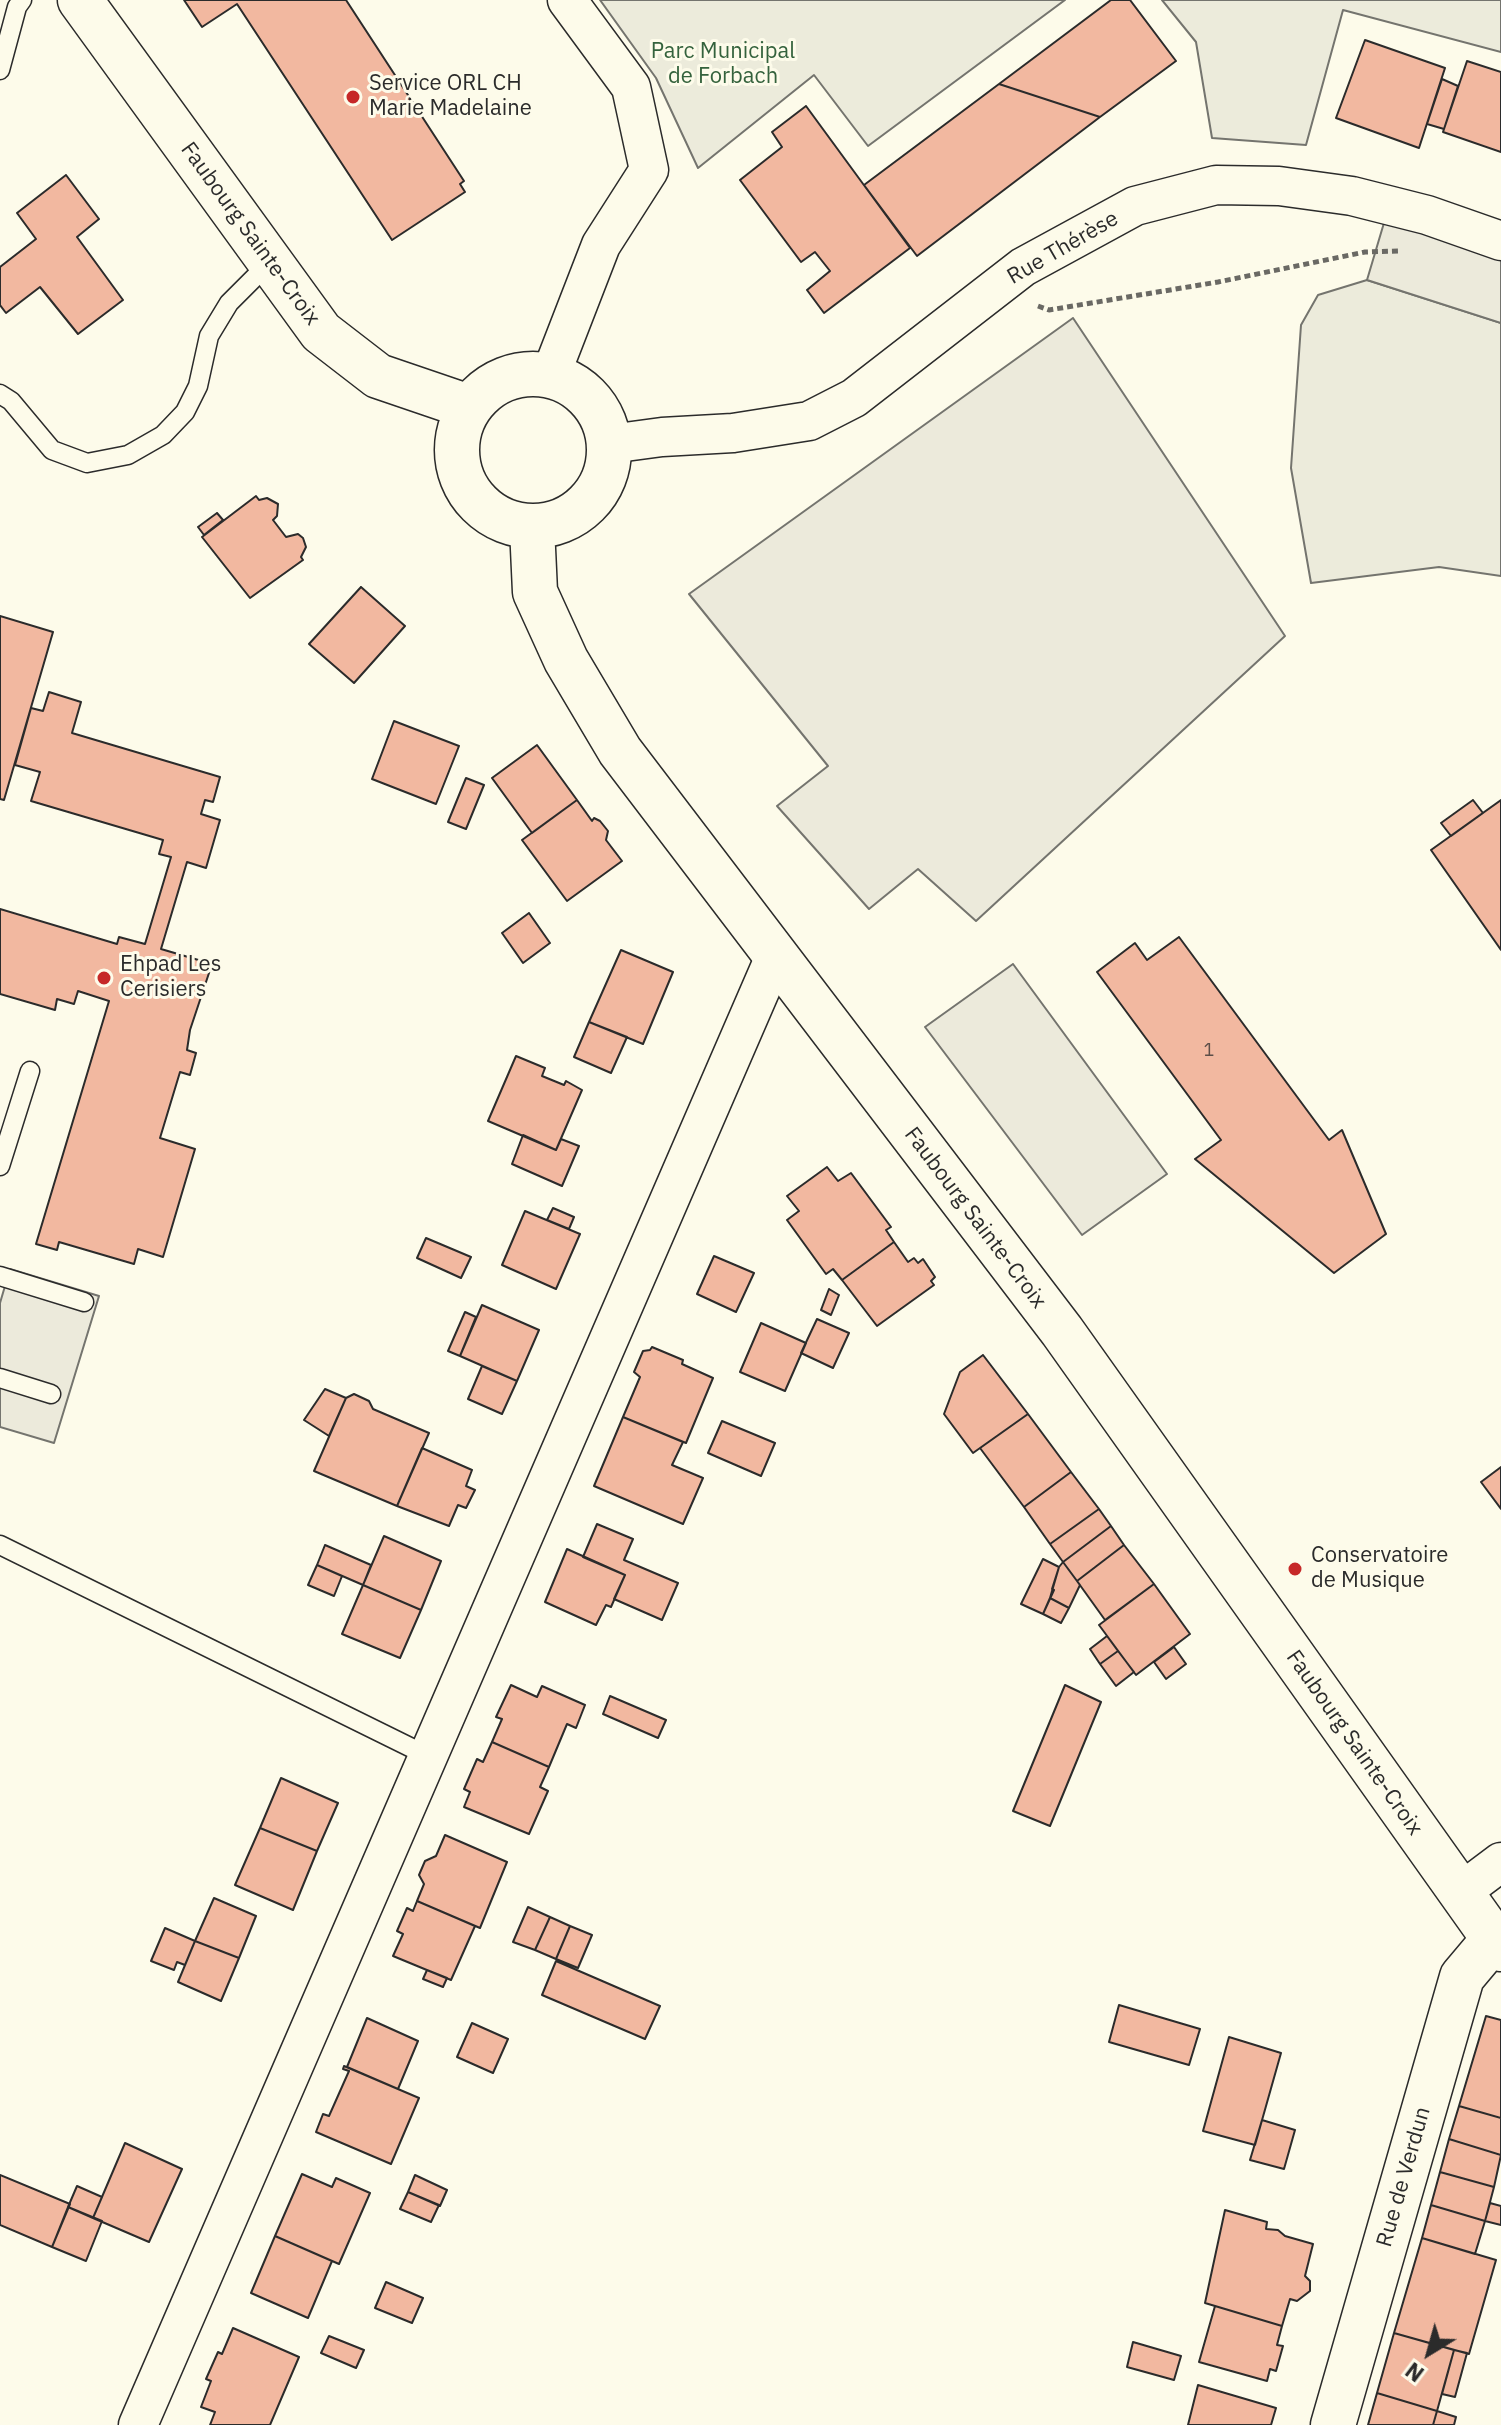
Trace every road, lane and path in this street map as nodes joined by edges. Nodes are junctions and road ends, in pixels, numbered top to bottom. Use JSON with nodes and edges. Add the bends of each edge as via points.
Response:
{"nodes":[{"id":1,"x":22,"y":0,"type":"edge"},
{"id":2,"x":80,"y":0,"type":"edge"},
{"id":3,"x":567,"y":0,"type":"edge"},
{"id":4,"x":0,"y":70,"type":"edge"},
{"id":5,"x":1427,"y":215,"type":"junction"},
{"id":6,"x":1501,"y":241,"type":"edge"},
{"id":7,"x":270,"y":262,"type":"junction"},
{"id":8,"x":992,"y":291,"type":"junction"},
{"id":9,"x":551,"y":374,"type":"junction"},
{"id":10,"x":0,"y":394,"type":"edge"},
{"id":11,"x":469,"y":407,"type":"junction"},
{"id":12,"x":610,"y":444,"type":"junction"},
{"id":13,"x":532,"y":527,"type":"junction"},
{"id":14,"x":776,"y":954,"type":"junction"},
{"id":15,"x":30,"y":1071,"type":"dead end"},
{"id":16,"x":0,"y":1166,"type":"edge"},
{"id":17,"x":0,"y":1276,"type":"edge"},
{"id":18,"x":84,"y":1302,"type":"dead end"},
{"id":19,"x":0,"y":1378,"type":"edge"},
{"id":20,"x":51,"y":1394,"type":"dead end"},
{"id":21,"x":0,"y":1545,"type":"edge"},
{"id":22,"x":428,"y":1756,"type":"junction"},
{"id":23,"x":1501,"y":1862,"type":"edge"},
{"id":24,"x":1461,"y":1892,"type":"junction"},
{"id":25,"x":1498,"y":1944,"type":"edge"},
{"id":26,"x":138,"y":2425,"type":"edge"},
{"id":27,"x":1333,"y":2425,"type":"edge"}],
"edges":[{"from":1,"to":4,"type":"lane"},
{"from":2,"to":7,"type":"main road","name":"Faubourg Sainte-Croix"},
{"from":3,"to":9,"type":"street","via":[[631,87],[649,170],[601,245]]},
{"from":5,"to":6,"type":"street","name":"Rue Thérèse"},
{"from":5,"to":8,"type":"path","via":[[1406,251],[1365,252],[1049,310]]},
{"from":5,"to":8,"type":"street","name":"Rue Thérèse","via":[[1352,196],[1279,186],[1216,185],[1135,206],[1023,267]]},
{"from":7,"to":10,"type":"lane","via":[[229,303],[209,336],[198,386],[185,412],[163,435],[128,455],[87,463],[52,450]]},
{"from":7,"to":11,"type":"main road","name":"Faubourg Sainte-Croix","via":[[321,332],[378,376]]},
{"from":8,"to":12,"type":"street","name":"Rue Thérèse","via":[[854,398],[809,421]]},
{"from":9,"to":11,"type":"main road","via":[[512,376],[488,388]]},
{"from":9,"to":12,"type":"main road","via":[[588,396],[604,418]]},
{"from":11,"to":13,"type":"main road","via":[[456,446],[465,485],[493,515]]},
{"from":12,"to":13,"type":"main road","via":[[606,476],[589,503],[563,521]]},
{"from":13,"to":14,"type":"main road","name":"Faubourg Sainte-Croix","via":[[535,592],[566,660],[620,751]]},
{"from":14,"to":22,"type":"street"},
{"from":14,"to":24,"type":"main road","name":"Faubourg Sainte-Croix","via":[[1062,1331]]},
{"from":15,"to":16,"type":"lane"},
{"from":17,"to":18,"type":"lane"},
{"from":19,"to":20,"type":"lane"},
{"from":21,"to":22,"type":"lane"},
{"from":22,"to":26,"type":"street"},
{"from":23,"to":24,"type":"street"},
{"from":24,"to":25,"type":"main road","name":"Faubourg Sainte-Croix"},
{"from":25,"to":27,"type":"main road","name":"Rue de Verdun","via":[[1462,1977]]}]}
